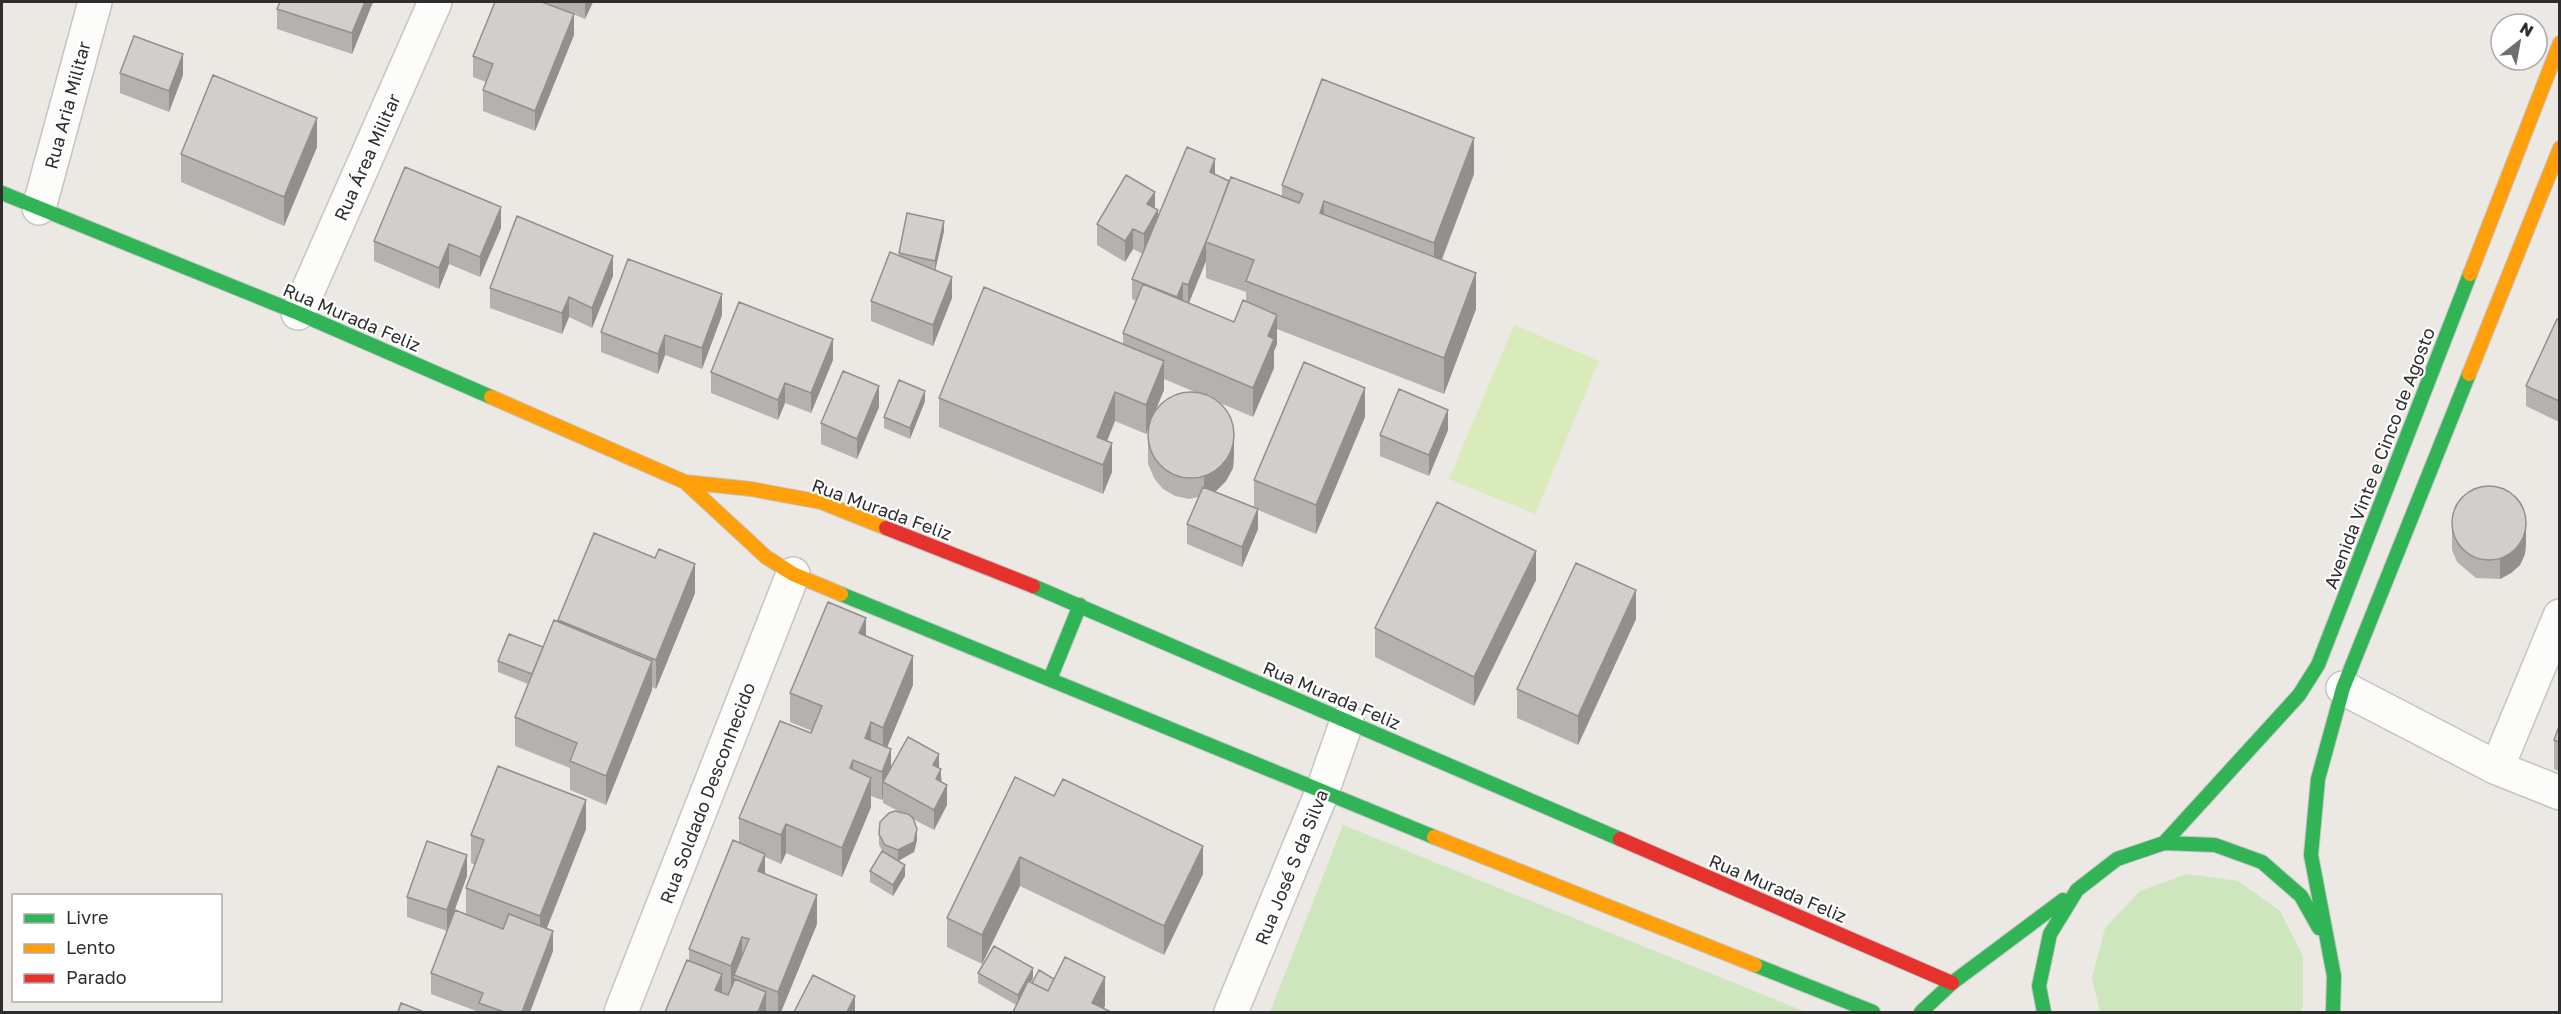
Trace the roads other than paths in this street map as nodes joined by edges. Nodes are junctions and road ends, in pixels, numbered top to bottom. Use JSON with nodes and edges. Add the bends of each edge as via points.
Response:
{"nodes":[{"id":1,"x":95,"y":2,"type":"edge"},
{"id":2,"x":435,"y":2,"type":"edge"},
{"id":3,"x":2559,"y":43,"type":"edge"},
{"id":4,"x":2559,"y":148,"type":"edge"},
{"id":5,"x":2,"y":193,"type":"edge"},
{"id":6,"x":39,"y":208,"type":"junction"},
{"id":7,"x":298,"y":313,"type":"junction"},
{"id":8,"x":685,"y":482,"type":"junction"},
{"id":9,"x":793,"y":574,"type":"junction"},
{"id":10,"x":1080,"y":605,"type":"junction"},
{"id":11,"x":2559,"y":616,"type":"edge"},
{"id":12,"x":1050,"y":679,"type":"junction"},
{"id":13,"x":2343,"y":688,"type":"junction"},
{"id":14,"x":1347,"y":721,"type":"junction"},
{"id":15,"x":2497,"y":768,"type":"junction"},
{"id":16,"x":1322,"y":792,"type":"junction"},
{"id":17,"x":2559,"y":793,"type":"edge"},
{"id":18,"x":2164,"y":843,"type":"junction"},
{"id":19,"x":2077,"y":890,"type":"junction"},
{"id":20,"x":2326,"y":940,"type":"junction"},
{"id":21,"x":1952,"y":983,"type":"junction"},
{"id":22,"x":621,"y":1012,"type":"edge"},
{"id":23,"x":1231,"y":1012,"type":"edge"},
{"id":24,"x":1873,"y":1012,"type":"edge"},
{"id":25,"x":1921,"y":1012,"type":"edge"},
{"id":26,"x":2044,"y":1012,"type":"edge"},
{"id":27,"x":2333,"y":1012,"type":"edge"}],
"edges":[{"from":1,"to":6,"type":"street","name":"Rua Aria Militar"},
{"from":2,"to":7,"type":"street","name":"Rua Área Militar"},
{"from":3,"to":18,"type":"street","name":"Avenida Vinte e Cinco de Agosto","via":[[2318,665],[2299,695]]},
{"from":4,"to":13,"type":"street","name":"Avenida Vinte e Cinco de Agosto"},
{"from":5,"to":6,"type":"street","name":"Rua Murada Feliz"},
{"from":6,"to":7,"type":"street","name":"Rua Murada Feliz"},
{"from":7,"to":8,"type":"street","name":"Rua Murada Feliz"},
{"from":8,"to":9,"type":"street","name":"Rua Murada Feliz","via":[[766,557]]},
{"from":8,"to":10,"type":"street","name":"Rua Murada Feliz","via":[[821,502]]},
{"from":9,"to":12,"type":"street","name":"Rua Murada Feliz"},
{"from":9,"to":22,"type":"street","name":"Rua Soldado Desconhecido"},
{"from":10,"to":12,"type":"street"},
{"from":10,"to":14,"type":"street","name":"Rua Murada Feliz"},
{"from":11,"to":15,"type":"street"},
{"from":12,"to":16,"type":"street","name":"Rua Murada Feliz"},
{"from":13,"to":15,"type":"street"},
{"from":13,"to":20,"type":"street","name":"Avenida Vinte e Cinco de Agosto","via":[[2318,779],[2311,855]]},
{"from":14,"to":16,"type":"street","name":"Rua José S da Silva"},
{"from":14,"to":21,"type":"street","name":"Rua Murada Feliz"},
{"from":15,"to":17,"type":"street"},
{"from":16,"to":23,"type":"street","name":"Rua José S da Silva"},
{"from":16,"to":24,"type":"street","name":"Rua Murada Feliz"},
{"from":18,"to":19,"type":"street","name":"Avenida Vinte e Cinco de Agosto","via":[[2117,859]]},
{"from":18,"to":20,"type":"street","name":"Avenida Vinte e Cinco de Agosto","via":[[2215,845],[2262,862],[2301,896]]},
{"from":19,"to":21,"type":"street"},
{"from":19,"to":26,"type":"street","name":"Avenida Vinte e Cinco de Agosto","via":[[2049,934],[2039,986]]},
{"from":20,"to":27,"type":"street","name":"Avenida Vinte e Cinco de Agosto","via":[[2334,976]]},
{"from":21,"to":25,"type":"street"}]}
